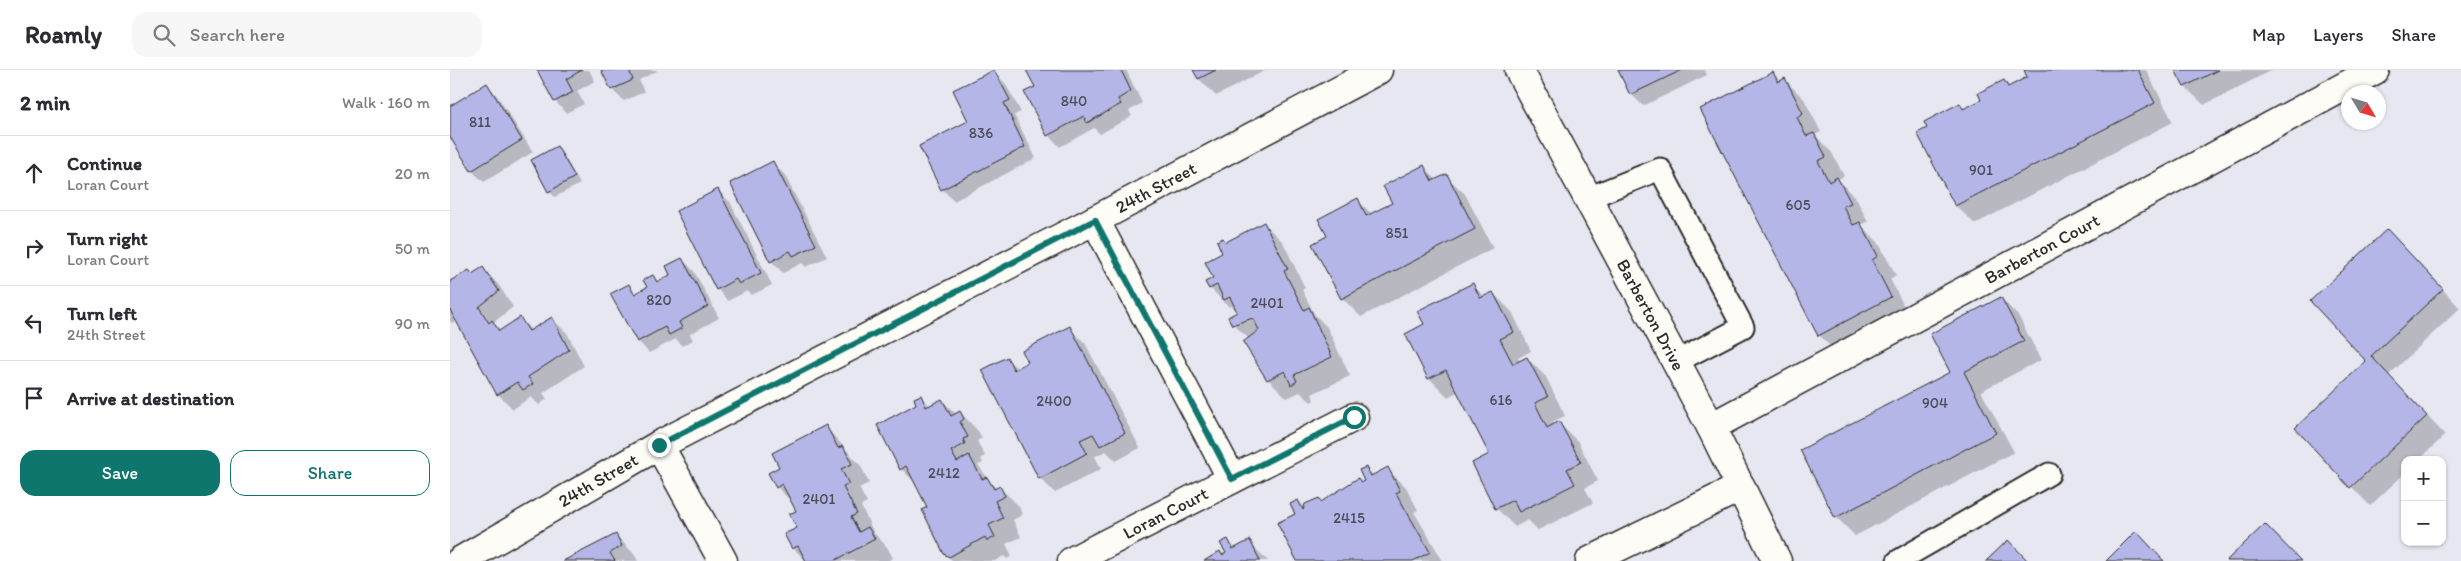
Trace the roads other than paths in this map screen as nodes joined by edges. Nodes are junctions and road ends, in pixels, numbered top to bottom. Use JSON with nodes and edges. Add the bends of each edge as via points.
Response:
{"nodes":[{"id":1,"x":1378,"y":70,"type":"edge"},
{"id":2,"x":1519,"y":70,"type":"edge"},
{"id":3,"x":2375,"y":70,"type":"edge"},
{"id":4,"x":1588,"y":198,"type":"junction"},
{"id":5,"x":1095,"y":220,"type":"junction"},
{"id":6,"x":1676,"y":362,"type":"junction"},
{"id":7,"x":1354,"y":417,"type":"dead end"},
{"id":8,"x":1711,"y":428,"type":"junction"},
{"id":9,"x":659,"y":445,"type":"junction"},
{"id":10,"x":2049,"y":474,"type":"dead end"},
{"id":11,"x":1232,"y":479,"type":"junction"},
{"id":12,"x":1741,"y":488,"type":"junction"},
{"id":13,"x":460,"y":561,"type":"edge"},
{"id":14,"x":723,"y":561,"type":"edge"},
{"id":15,"x":1072,"y":561,"type":"edge"},
{"id":16,"x":1590,"y":561,"type":"edge"},
{"id":17,"x":1777,"y":561,"type":"edge"},
{"id":18,"x":1898,"y":561,"type":"edge"}],
"edges":[{"from":1,"to":5,"type":"street","name":"24th Street"},
{"from":2,"to":4,"type":"street","name":"Barberton Drive"},
{"from":3,"to":8,"type":"street","name":"Barberton Court"},
{"from":4,"to":6,"type":"street","name":"Barberton Drive"},
{"from":4,"to":6,"type":"lane","via":[[1660,169],[1743,327]]},
{"from":5,"to":9,"type":"street","name":"24th Street"},
{"from":5,"to":11,"type":"street"},
{"from":6,"to":8,"type":"street","name":"Barberton Drive"},
{"from":7,"to":11,"type":"street","name":"Loran Court"},
{"from":8,"to":12,"type":"street","name":"Barberton Drive"},
{"from":9,"to":13,"type":"street","name":"24th Street"},
{"from":9,"to":14,"type":"street"},
{"from":10,"to":18,"type":"lane"},
{"from":11,"to":15,"type":"street","name":"Loran Court"},
{"from":12,"to":16,"type":"street"},
{"from":12,"to":17,"type":"street","name":"Barberton Drive"}]}
